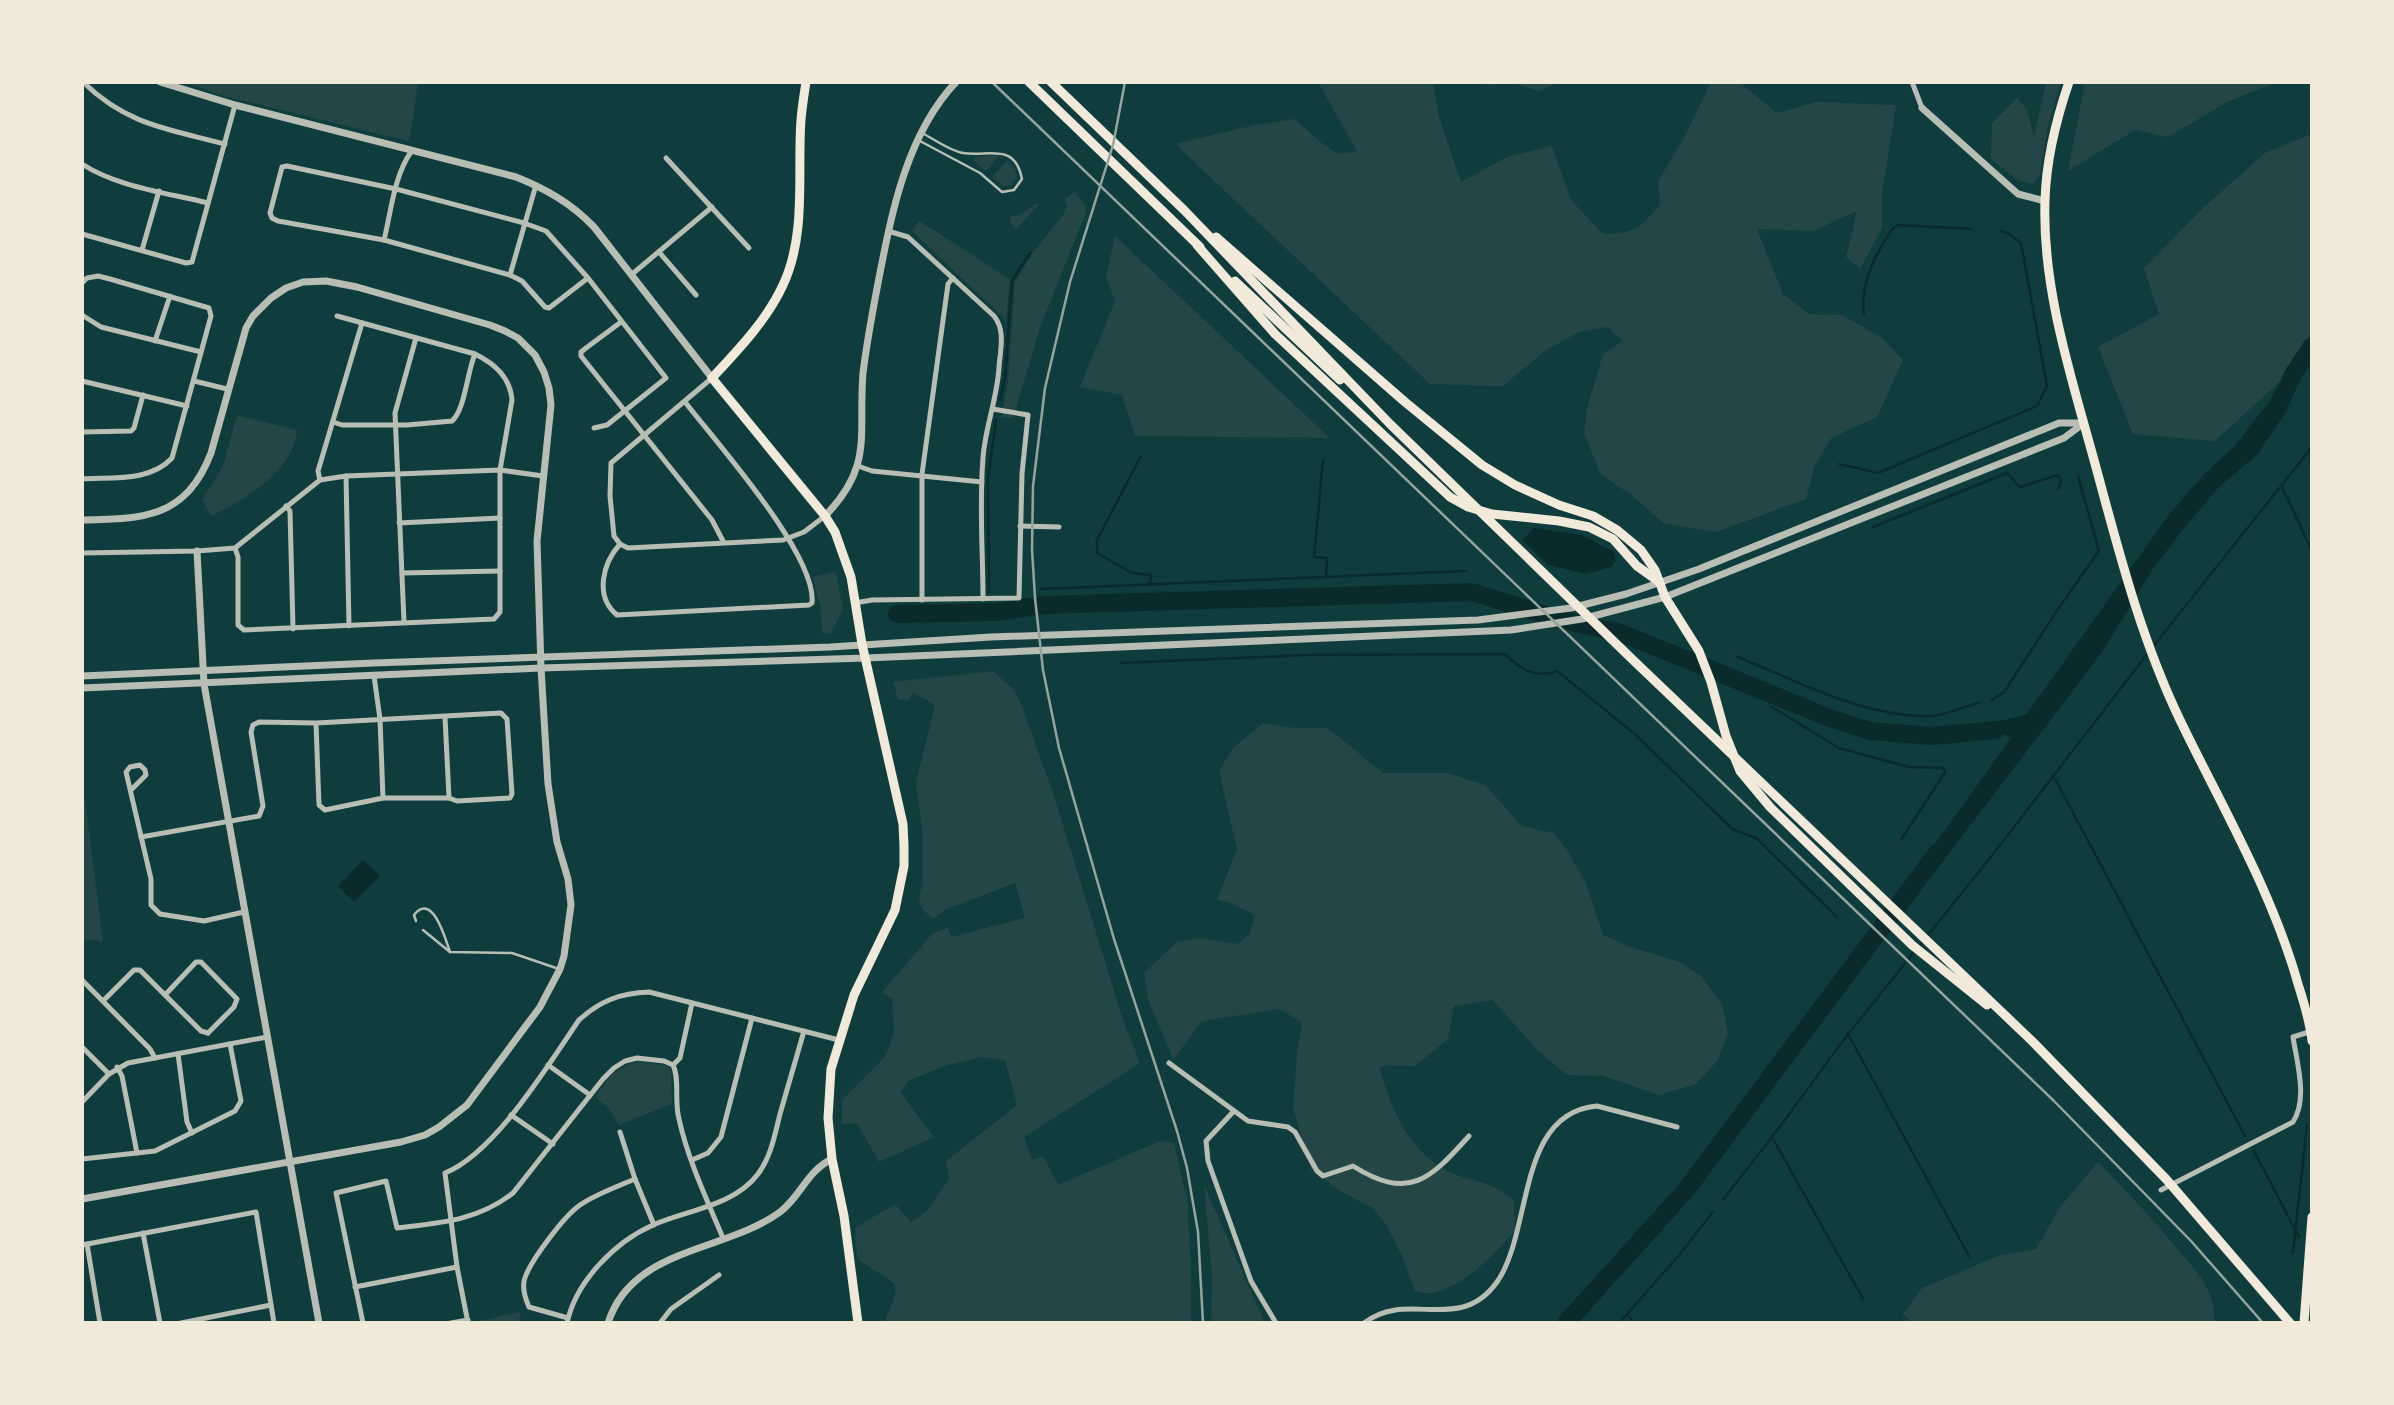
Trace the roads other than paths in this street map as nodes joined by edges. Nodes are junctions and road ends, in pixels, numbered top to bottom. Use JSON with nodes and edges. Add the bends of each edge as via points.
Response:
{"nodes":[{"id":1,"x":83,"y":82,"type":"edge"},
{"id":2,"x":160,"y":82,"type":"edge"},
{"id":3,"x":806,"y":82,"type":"edge"},
{"id":4,"x":956,"y":82,"type":"edge"},
{"id":5,"x":1029,"y":82,"type":"edge"},
{"id":6,"x":1051,"y":82,"type":"edge"},
{"id":7,"x":1912,"y":82,"type":"edge"},
{"id":8,"x":2069,"y":82,"type":"edge"},
{"id":9,"x":235,"y":105,"type":"junction"},
{"id":10,"x":1922,"y":108,"type":"joint"},
{"id":11,"x":920,"y":136,"type":"junction"},
{"id":12,"x":225,"y":144,"type":"junction"},
{"id":13,"x":411,"y":152,"type":"junction"},
{"id":14,"x":666,"y":158,"type":"dead end"},
{"id":15,"x":82,"y":164,"type":"edge"},
{"id":16,"x":536,"y":185,"type":"junction"},
{"id":17,"x":396,"y":189,"type":"junction"},
{"id":18,"x":159,"y":191,"type":"junction"},
{"id":19,"x":2045,"y":201,"type":"junction"},
{"id":20,"x":208,"y":203,"type":"junction"},
{"id":21,"x":712,"y":207,"type":"junction"},
{"id":22,"x":1184,"y":210,"type":"junction"},
{"id":23,"x":524,"y":223,"type":"junction"},
{"id":24,"x":888,"y":231,"type":"junction"},
{"id":25,"x":82,"y":234,"type":"edge"},
{"id":26,"x":384,"y":240,"type":"junction"},
{"id":27,"x":1197,"y":245,"type":"junction"},
{"id":28,"x":749,"y":248,"type":"dead end"},
{"id":29,"x":142,"y":250,"type":"junction"},
{"id":30,"x":659,"y":252,"type":"junction"},
{"id":31,"x":510,"y":275,"type":"junction"},
{"id":32,"x":631,"y":275,"type":"junction"},
{"id":33,"x":587,"y":278,"type":"junction"},
{"id":34,"x":953,"y":278,"type":"junction"},
{"id":35,"x":82,"y":282,"type":"edge"},
{"id":36,"x":696,"y":295,"type":"dead end"},
{"id":37,"x":170,"y":296,"type":"junction"},
{"id":38,"x":82,"y":315,"type":"edge"},
{"id":39,"x":337,"y":316,"type":"dead end"},
{"id":40,"x":621,"y":321,"type":"junction"},
{"id":41,"x":362,"y":323,"type":"junction"},
{"id":42,"x":416,"y":338,"type":"junction"},
{"id":43,"x":155,"y":341,"type":"junction"},
{"id":44,"x":201,"y":352,"type":"junction"},
{"id":45,"x":475,"y":354,"type":"junction"},
{"id":46,"x":712,"y":378,"type":"junction"},
{"id":47,"x":82,"y":381,"type":"edge"},
{"id":48,"x":194,"y":381,"type":"junction"},
{"id":49,"x":228,"y":390,"type":"junction"},
{"id":50,"x":143,"y":395,"type":"junction"},
{"id":51,"x":685,"y":402,"type":"junction"},
{"id":52,"x":1371,"y":405,"type":"junction"},
{"id":53,"x":187,"y":406,"type":"junction"},
{"id":54,"x":993,"y":409,"type":"junction"},
{"id":55,"x":625,"y":410,"type":"junction"},
{"id":56,"x":333,"y":422,"type":"junction"},
{"id":57,"x":2084,"y":423,"type":"junction"},
{"id":58,"x":396,"y":425,"type":"junction"},
{"id":59,"x":594,"y":428,"type":"dead end"},
{"id":60,"x":82,"y":432,"type":"edge"},
{"id":61,"x":644,"y":435,"type":"junction"},
{"id":62,"x":858,"y":466,"type":"junction"},
{"id":63,"x":500,"y":470,"type":"junction"},
{"id":64,"x":397,"y":474,"type":"junction"},
{"id":65,"x":922,"y":474,"type":"junction"},
{"id":66,"x":346,"y":476,"type":"junction"},
{"id":67,"x":543,"y":476,"type":"junction"},
{"id":68,"x":82,"y":479,"type":"edge"},
{"id":69,"x":320,"y":480,"type":"junction"},
{"id":70,"x":982,"y":482,"type":"junction"},
{"id":71,"x":286,"y":506,"type":"junction"},
{"id":72,"x":825,"y":516,"type":"junction"},
{"id":73,"x":500,"y":518,"type":"junction"},
{"id":74,"x":82,"y":520,"type":"edge"},
{"id":75,"x":399,"y":523,"type":"junction"},
{"id":76,"x":1020,"y":526,"type":"junction"},
{"id":77,"x":1059,"y":527,"type":"dead end"},
{"id":78,"x":790,"y":538,"type":"junction"},
{"id":79,"x":723,"y":541,"type":"junction"},
{"id":80,"x":620,"y":544,"type":"junction"},
{"id":81,"x":235,"y":548,"type":"junction"},
{"id":82,"x":197,"y":551,"type":"junction"},
{"id":83,"x":82,"y":552,"type":"edge"},
{"id":84,"x":500,"y":571,"type":"junction"},
{"id":85,"x":402,"y":573,"type":"junction"},
{"id":86,"x":1660,"y":582,"type":"junction"},
{"id":87,"x":1665,"y":597,"type":"junction"},
{"id":88,"x":983,"y":599,"type":"junction"},
{"id":89,"x":922,"y":600,"type":"junction"},
{"id":90,"x":855,"y":603,"type":"junction"},
{"id":91,"x":404,"y":622,"type":"junction"},
{"id":92,"x":349,"y":626,"type":"junction"},
{"id":93,"x":293,"y":629,"type":"junction"},
{"id":94,"x":862,"y":644,"type":"junction"},
{"id":95,"x":541,"y":658,"type":"junction"},
{"id":96,"x":866,"y":658,"type":"junction"},
{"id":97,"x":541,"y":668,"type":"junction"},
{"id":98,"x":202,"y":670,"type":"junction"},
{"id":99,"x":82,"y":676,"type":"edge"},
{"id":100,"x":374,"y":676,"type":"junction"},
{"id":101,"x":204,"y":684,"type":"junction"},
{"id":102,"x":82,"y":688,"type":"edge"},
{"id":103,"x":445,"y":717,"type":"junction"},
{"id":104,"x":380,"y":719,"type":"junction"},
{"id":105,"x":316,"y":723,"type":"junction"},
{"id":106,"x":132,"y":789,"type":"junction"},
{"id":107,"x":383,"y":798,"type":"junction"},
{"id":108,"x":449,"y":799,"type":"junction"},
{"id":109,"x":229,"y":822,"type":"junction"},
{"id":110,"x":141,"y":837,"type":"junction"},
{"id":111,"x":244,"y":912,"type":"junction"},
{"id":112,"x":416,"y":921,"type":"dead end"},
{"id":113,"x":424,"y":930,"type":"dead end"},
{"id":114,"x":450,"y":952,"type":"junction"},
{"id":115,"x":560,"y":969,"type":"junction"},
{"id":116,"x":82,"y":980,"type":"edge"},
{"id":117,"x":165,"y":995,"type":"junction"},
{"id":118,"x":103,"y":1001,"type":"junction"},
{"id":119,"x":692,"y":1003,"type":"junction"},
{"id":120,"x":752,"y":1018,"type":"junction"},
{"id":121,"x":804,"y":1031,"type":"junction"},
{"id":122,"x":208,"y":1033,"type":"junction"},
{"id":123,"x":2311,"y":1034,"type":"edge"},
{"id":124,"x":267,"y":1037,"type":"junction"},
{"id":125,"x":839,"y":1040,"type":"junction"},
{"id":126,"x":2032,"y":1041,"type":"junction"},
{"id":127,"x":229,"y":1044,"type":"junction"},
{"id":128,"x":209,"y":1048,"type":"junction"},
{"id":129,"x":83,"y":1049,"type":"edge"},
{"id":130,"x":178,"y":1054,"type":"junction"},
{"id":131,"x":155,"y":1058,"type":"junction"},
{"id":132,"x":1168,"y":1063,"type":"dead end"},
{"id":133,"x":548,"y":1065,"type":"junction"},
{"id":134,"x":673,"y":1065,"type":"junction"},
{"id":135,"x":117,"y":1067,"type":"junction"},
{"id":136,"x":109,"y":1073,"type":"junction"},
{"id":137,"x":590,"y":1094,"type":"junction"},
{"id":138,"x":82,"y":1102,"type":"edge"},
{"id":139,"x":1233,"y":1112,"type":"junction"},
{"id":140,"x":511,"y":1115,"type":"junction"},
{"id":141,"x":1677,"y":1127,"type":"dead end"},
{"id":142,"x":620,"y":1132,"type":"dead end"},
{"id":143,"x":192,"y":1133,"type":"junction"},
{"id":144,"x":1469,"y":1136,"type":"dead end"},
{"id":145,"x":553,"y":1144,"type":"junction"},
{"id":146,"x":137,"y":1153,"type":"junction"},
{"id":147,"x":82,"y":1159,"type":"edge"},
{"id":148,"x":832,"y":1159,"type":"junction"},
{"id":149,"x":692,"y":1160,"type":"junction"},
{"id":150,"x":289,"y":1163,"type":"junction"},
{"id":151,"x":635,"y":1179,"type":"junction"},
{"id":152,"x":2161,"y":1190,"type":"dead end"},
{"id":153,"x":82,"y":1199,"type":"edge"},
{"id":154,"x":710,"y":1206,"type":"junction"},
{"id":155,"x":2312,"y":1217,"type":"edge"},
{"id":156,"x":451,"y":1222,"type":"junction"},
{"id":157,"x":654,"y":1224,"type":"junction"},
{"id":158,"x":143,"y":1233,"type":"junction"},
{"id":159,"x":723,"y":1238,"type":"junction"},
{"id":160,"x":85,"y":1244,"type":"edge"},
{"id":161,"x":457,"y":1267,"type":"junction"},
{"id":162,"x":719,"y":1275,"type":"dead end"},
{"id":163,"x":355,"y":1287,"type":"junction"},
{"id":164,"x":271,"y":1305,"type":"junction"},
{"id":165,"x":567,"y":1320,"type":"edge"},
{"id":166,"x":468,"y":1321,"type":"edge"},
{"id":167,"x":100,"y":1323,"type":"edge"},
{"id":168,"x":160,"y":1323,"type":"edge"},
{"id":169,"x":181,"y":1323,"type":"edge"},
{"id":170,"x":274,"y":1323,"type":"edge"},
{"id":171,"x":319,"y":1323,"type":"edge"},
{"id":172,"x":363,"y":1323,"type":"edge"},
{"id":173,"x":451,"y":1323,"type":"edge"},
{"id":174,"x":608,"y":1323,"type":"edge"},
{"id":175,"x":660,"y":1323,"type":"edge"},
{"id":176,"x":858,"y":1323,"type":"edge"},
{"id":177,"x":1276,"y":1323,"type":"edge"},
{"id":178,"x":1364,"y":1323,"type":"edge"},
{"id":179,"x":2290,"y":1323,"type":"edge"},
{"id":180,"x":2304,"y":1323,"type":"edge"}],
"edges":[{"from":1,"to":12,"type":"street","via":[[128,116]]},
{"from":2,"to":9,"type":"street"},
{"from":3,"to":46,"type":"main road","via":[[796,234],[789,270],[744,344]]},
{"from":4,"to":11,"type":"street"},
{"from":5,"to":27,"type":"main road"},
{"from":6,"to":22,"type":"main road"},
{"from":7,"to":10,"type":"street"},
{"from":8,"to":19,"type":"main road","via":[[2053,136]]},
{"from":9,"to":12,"type":"street"},
{"from":9,"to":13,"type":"street"},
{"from":10,"to":19,"type":"street","via":[[2018,194]]},
{"from":11,"to":11,"type":"lane","via":[[961,153],[1002,153],[1020,168],[1022,179],[1014,190],[1002,192]]},
{"from":11,"to":24,"type":"street"},
{"from":12,"to":20,"type":"street"},
{"from":13,"to":16,"type":"street"},
{"from":13,"to":17,"type":"street"},
{"from":14,"to":21,"type":"street"},
{"from":15,"to":18,"type":"street","via":[[115,180]]},
{"from":16,"to":23,"type":"street"},
{"from":16,"to":32,"type":"street","via":[[581,214]]},
{"from":17,"to":23,"type":"street"},
{"from":17,"to":26,"type":"street"},
{"from":17,"to":26,"type":"street","via":[[287,166],[282,167],[270,213],[278,221]]},
{"from":18,"to":20,"type":"street"},
{"from":18,"to":29,"type":"street"},
{"from":19,"to":57,"type":"main road","via":[[2052,285]]},
{"from":20,"to":29,"type":"street","via":[[192,262]]},
{"from":21,"to":28,"type":"street"},
{"from":21,"to":30,"type":"street"},
{"from":22,"to":52,"type":"main road"},
{"from":22,"to":86,"type":"main road","via":[[1482,465],[1515,485],[1617,530],[1641,550]]},
{"from":23,"to":31,"type":"street"},
{"from":23,"to":33,"type":"street","via":[[546,231]]},
{"from":24,"to":34,"type":"street","via":[[908,237]]},
{"from":24,"to":62,"type":"street","via":[[863,374]]},
{"from":25,"to":29,"type":"street"},
{"from":26,"to":31,"type":"street"},
{"from":27,"to":52,"type":"main road","via":[[1331,373]]},
{"from":27,"to":86,"type":"main road","via":[[1275,334],[1450,497],[1492,514],[1589,527],[1614,539],[1637,566]]},
{"from":30,"to":32,"type":"street"},
{"from":30,"to":36,"type":"street"},
{"from":31,"to":33,"type":"street","via":[[549,308]]},
{"from":32,"to":46,"type":"street"},
{"from":33,"to":40,"type":"street"},
{"from":34,"to":54,"type":"street","via":[[999,323],[1002,332]]},
{"from":34,"to":65,"type":"street","via":[[948,284]]},
{"from":35,"to":37,"type":"street","via":[[98,276]]},
{"from":37,"to":43,"type":"street"},
{"from":37,"to":44,"type":"street","via":[[209,308]]},
{"from":38,"to":43,"type":"street","via":[[102,327]]},
{"from":39,"to":41,"type":"street"},
{"from":40,"to":55,"type":"street","via":[[581,356]]},
{"from":40,"to":55,"type":"street","via":[[666,378]]},
{"from":41,"to":42,"type":"street"},
{"from":41,"to":56,"type":"street"},
{"from":42,"to":45,"type":"street"},
{"from":42,"to":58,"type":"street","via":[[395,413]]},
{"from":43,"to":44,"type":"street"},
{"from":44,"to":48,"type":"street"},
{"from":45,"to":58,"type":"street","via":[[457,417]]},
{"from":45,"to":63,"type":"street","via":[[492,362],[511,390]]},
{"from":46,"to":51,"type":"street"},
{"from":46,"to":72,"type":"main road"},
{"from":47,"to":50,"type":"street"},
{"from":48,"to":49,"type":"street"},
{"from":48,"to":53,"type":"street"},
{"from":49,"to":67,"type":"street","via":[[246,328],[260,307],[303,282],[339,282],[490,325],[518,338],[535,355],[549,388]]},
{"from":49,"to":74,"type":"street","via":[[208,461],[190,491],[148,516]]},
{"from":50,"to":53,"type":"street"},
{"from":50,"to":60,"type":"street","via":[[131,431]]},
{"from":51,"to":61,"type":"street"},
{"from":51,"to":78,"type":"street"},
{"from":52,"to":126,"type":"main road"},
{"from":53,"to":68,"type":"street","via":[[174,453],[157,472]]},
{"from":54,"to":70,"type":"street"},
{"from":54,"to":76,"type":"street","via":[[1028,415]]},
{"from":55,"to":59,"type":"street","via":[[607,425]]},
{"from":55,"to":61,"type":"street"},
{"from":56,"to":58,"type":"street"},
{"from":56,"to":69,"type":"street","via":[[318,471]]},
{"from":57,"to":86,"type":"street","via":[[2059,423]]},
{"from":57,"to":87,"type":"street","via":[[2064,439]]},
{"from":57,"to":123,"type":"main road","via":[[2138,617],[2158,671],[2279,924]]},
{"from":58,"to":64,"type":"street"},
{"from":61,"to":79,"type":"street","via":[[712,520]]},
{"from":61,"to":80,"type":"street","via":[[611,463],[614,536]]},
{"from":62,"to":65,"type":"street"},
{"from":62,"to":72,"type":"street","via":[[846,491]]},
{"from":63,"to":64,"type":"street"},
{"from":63,"to":67,"type":"street"},
{"from":63,"to":73,"type":"street"},
{"from":64,"to":66,"type":"street"},
{"from":64,"to":75,"type":"street"},
{"from":65,"to":70,"type":"street"},
{"from":65,"to":89,"type":"street"},
{"from":66,"to":69,"type":"street"},
{"from":66,"to":92,"type":"street"},
{"from":67,"to":95,"type":"street","via":[[537,541]]},
{"from":69,"to":71,"type":"street"},
{"from":70,"to":88,"type":"street"},
{"from":71,"to":81,"type":"street"},
{"from":71,"to":93,"type":"street","via":[[290,511]]},
{"from":72,"to":78,"type":"street"},
{"from":72,"to":90,"type":"main road","via":[[842,549]]},
{"from":73,"to":75,"type":"street"},
{"from":73,"to":84,"type":"street"},
{"from":75,"to":85,"type":"street"},
{"from":76,"to":77,"type":"street"},
{"from":76,"to":88,"type":"street","via":[[1019,598]]},
{"from":78,"to":79,"type":"street"},
{"from":78,"to":80,"type":"street","via":[[807,578],[813,600],[809,605],[617,615],[602,582]]},
{"from":79,"to":80,"type":"street","via":[[628,548]]},
{"from":81,"to":82,"type":"street"},
{"from":81,"to":93,"type":"street","via":[[238,625],[244,630]]},
{"from":82,"to":83,"type":"street"},
{"from":82,"to":98,"type":"street"},
{"from":84,"to":85,"type":"street"},
{"from":84,"to":91,"type":"street","via":[[500,612],[494,619]]},
{"from":85,"to":91,"type":"street"},
{"from":86,"to":87,"type":"main road"},
{"from":86,"to":94,"type":"street","via":[[1571,608],[1478,620]]},
{"from":87,"to":96,"type":"street","via":[[1582,620],[1511,630]]},
{"from":87,"to":126,"type":"main road","via":[[1699,651],[1740,771],[1756,792],[1912,945]]},
{"from":88,"to":89,"type":"street"},
{"from":89,"to":90,"type":"street"},
{"from":90,"to":94,"type":"main road"},
{"from":91,"to":92,"type":"street"},
{"from":92,"to":93,"type":"street"},
{"from":94,"to":95,"type":"street"},
{"from":94,"to":96,"type":"main road"},
{"from":95,"to":97,"type":"street"},
{"from":95,"to":98,"type":"street"},
{"from":96,"to":97,"type":"street"},
{"from":96,"to":125,"type":"main road","via":[[903,824],[904,866],[895,910],[864,971]]},
{"from":97,"to":100,"type":"street"},
{"from":97,"to":115,"type":"street","via":[[548,784],[571,905]]},
{"from":98,"to":99,"type":"street"},
{"from":98,"to":101,"type":"street"},
{"from":100,"to":101,"type":"street"},
{"from":100,"to":104,"type":"street"},
{"from":101,"to":102,"type":"street"},
{"from":101,"to":109,"type":"street"},
{"from":103,"to":104,"type":"street"},
{"from":103,"to":108,"type":"street"},
{"from":103,"to":108,"type":"street","via":[[505,715],[512,794],[510,798]]},
{"from":104,"to":105,"type":"street"},
{"from":104,"to":107,"type":"street"},
{"from":105,"to":107,"type":"street","via":[[319,805],[325,810]]},
{"from":105,"to":109,"type":"street","via":[[253,725],[262,811],[254,818]]},
{"from":106,"to":106,"type":"street","via":[[127,772],[140,765],[146,775]]},
{"from":106,"to":110,"type":"street"},
{"from":107,"to":108,"type":"street"},
{"from":109,"to":110,"type":"street"},
{"from":109,"to":111,"type":"street"},
{"from":110,"to":111,"type":"street","via":[[152,905],[160,914],[204,921]]},
{"from":111,"to":124,"type":"street"},
{"from":112,"to":114,"type":"lane","via":[[417,911],[429,911],[441,923]]},
{"from":113,"to":114,"type":"lane"},
{"from":114,"to":115,"type":"lane","via":[[512,953]]},
{"from":115,"to":150,"type":"street","via":[[540,1007],[479,1091],[453,1117],[425,1135],[401,1142]]},
{"from":116,"to":118,"type":"street"},
{"from":117,"to":118,"type":"street","via":[[134,970]]},
{"from":117,"to":122,"type":"street"},
{"from":117,"to":122,"type":"street","via":[[201,962],[237,999]]},
{"from":118,"to":131,"type":"street"},
{"from":119,"to":120,"type":"street"},
{"from":119,"to":133,"type":"street","via":[[649,992],[614,997],[579,1020]]},
{"from":119,"to":134,"type":"street","via":[[680,1058]]},
{"from":120,"to":121,"type":"street"},
{"from":120,"to":149,"type":"street","via":[[721,1137],[708,1153]]},
{"from":121,"to":125,"type":"street"},
{"from":121,"to":154,"type":"street","via":[[765,1163],[742,1189]]},
{"from":122,"to":128,"type":"street"},
{"from":123,"to":152,"type":"street","via":[[2293,1037],[2300,1086],[2299,1112],[2293,1122]]},
{"from":124,"to":127,"type":"street"},
{"from":124,"to":150,"type":"street"},
{"from":125,"to":148,"type":"main road","via":[[828,1108]]},
{"from":126,"to":179,"type":"main road","via":[[2166,1180]]},
{"from":127,"to":128,"type":"street"},
{"from":127,"to":143,"type":"street","via":[[239,1106]]},
{"from":128,"to":130,"type":"street"},
{"from":129,"to":136,"type":"street"},
{"from":130,"to":131,"type":"street"},
{"from":130,"to":143,"type":"street"},
{"from":131,"to":135,"type":"street"},
{"from":132,"to":139,"type":"street"},
{"from":133,"to":137,"type":"street"},
{"from":133,"to":140,"type":"street"},
{"from":134,"to":137,"type":"street","via":[[625,1060]]},
{"from":134,"to":149,"type":"street","via":[[679,1123]]},
{"from":135,"to":136,"type":"street"},
{"from":135,"to":146,"type":"street"},
{"from":136,"to":138,"type":"street"},
{"from":137,"to":145,"type":"street"},
{"from":139,"to":144,"type":"street","via":[[1248,1121],[1287,1127],[1323,1176],[1353,1166],[1385,1181],[1415,1181],[1430,1175]]},
{"from":139,"to":177,"type":"street","via":[[1206,1142],[1208,1161],[1251,1281]]},
{"from":140,"to":145,"type":"street"},
{"from":140,"to":156,"type":"street","via":[[478,1153],[445,1173]]},
{"from":141,"to":178,"type":"street","via":[[1597,1107],[1584,1108],[1562,1120],[1540,1148],[1510,1254],[1489,1291],[1466,1307],[1448,1311],[1399,1308]]},
{"from":142,"to":151,"type":"street"},
{"from":143,"to":146,"type":"street","via":[[155,1151]]},
{"from":145,"to":156,"type":"street","via":[[496,1207]]},
{"from":146,"to":147,"type":"street"},
{"from":148,"to":159,"type":"street","via":[[813,1173],[781,1211]]},
{"from":148,"to":176,"type":"main road"},
{"from":149,"to":154,"type":"street"},
{"from":150,"to":153,"type":"street"},
{"from":150,"to":171,"type":"street"},
{"from":151,"to":157,"type":"street"},
{"from":151,"to":165,"type":"street","via":[[592,1198],[568,1215],[526,1275],[529,1307]]},
{"from":154,"to":157,"type":"street"},
{"from":154,"to":159,"type":"street"},
{"from":155,"to":180,"type":"main road"},
{"from":156,"to":161,"type":"street"},
{"from":156,"to":163,"type":"street","via":[[397,1228],[386,1181],[337,1193]]},
{"from":157,"to":165,"type":"street","via":[[619,1245],[596,1268]]},
{"from":158,"to":160,"type":"street"},
{"from":158,"to":164,"type":"street","via":[[256,1212]]},
{"from":158,"to":168,"type":"street"},
{"from":159,"to":174,"type":"street","via":[[646,1272],[625,1293]]},
{"from":160,"to":167,"type":"street"},
{"from":161,"to":163,"type":"street"},
{"from":161,"to":166,"type":"street"},
{"from":162,"to":175,"type":"street","via":[[671,1309]]},
{"from":163,"to":172,"type":"street"},
{"from":164,"to":169,"type":"street"},
{"from":164,"to":170,"type":"street"},
{"from":166,"to":173,"type":"street"}]}
